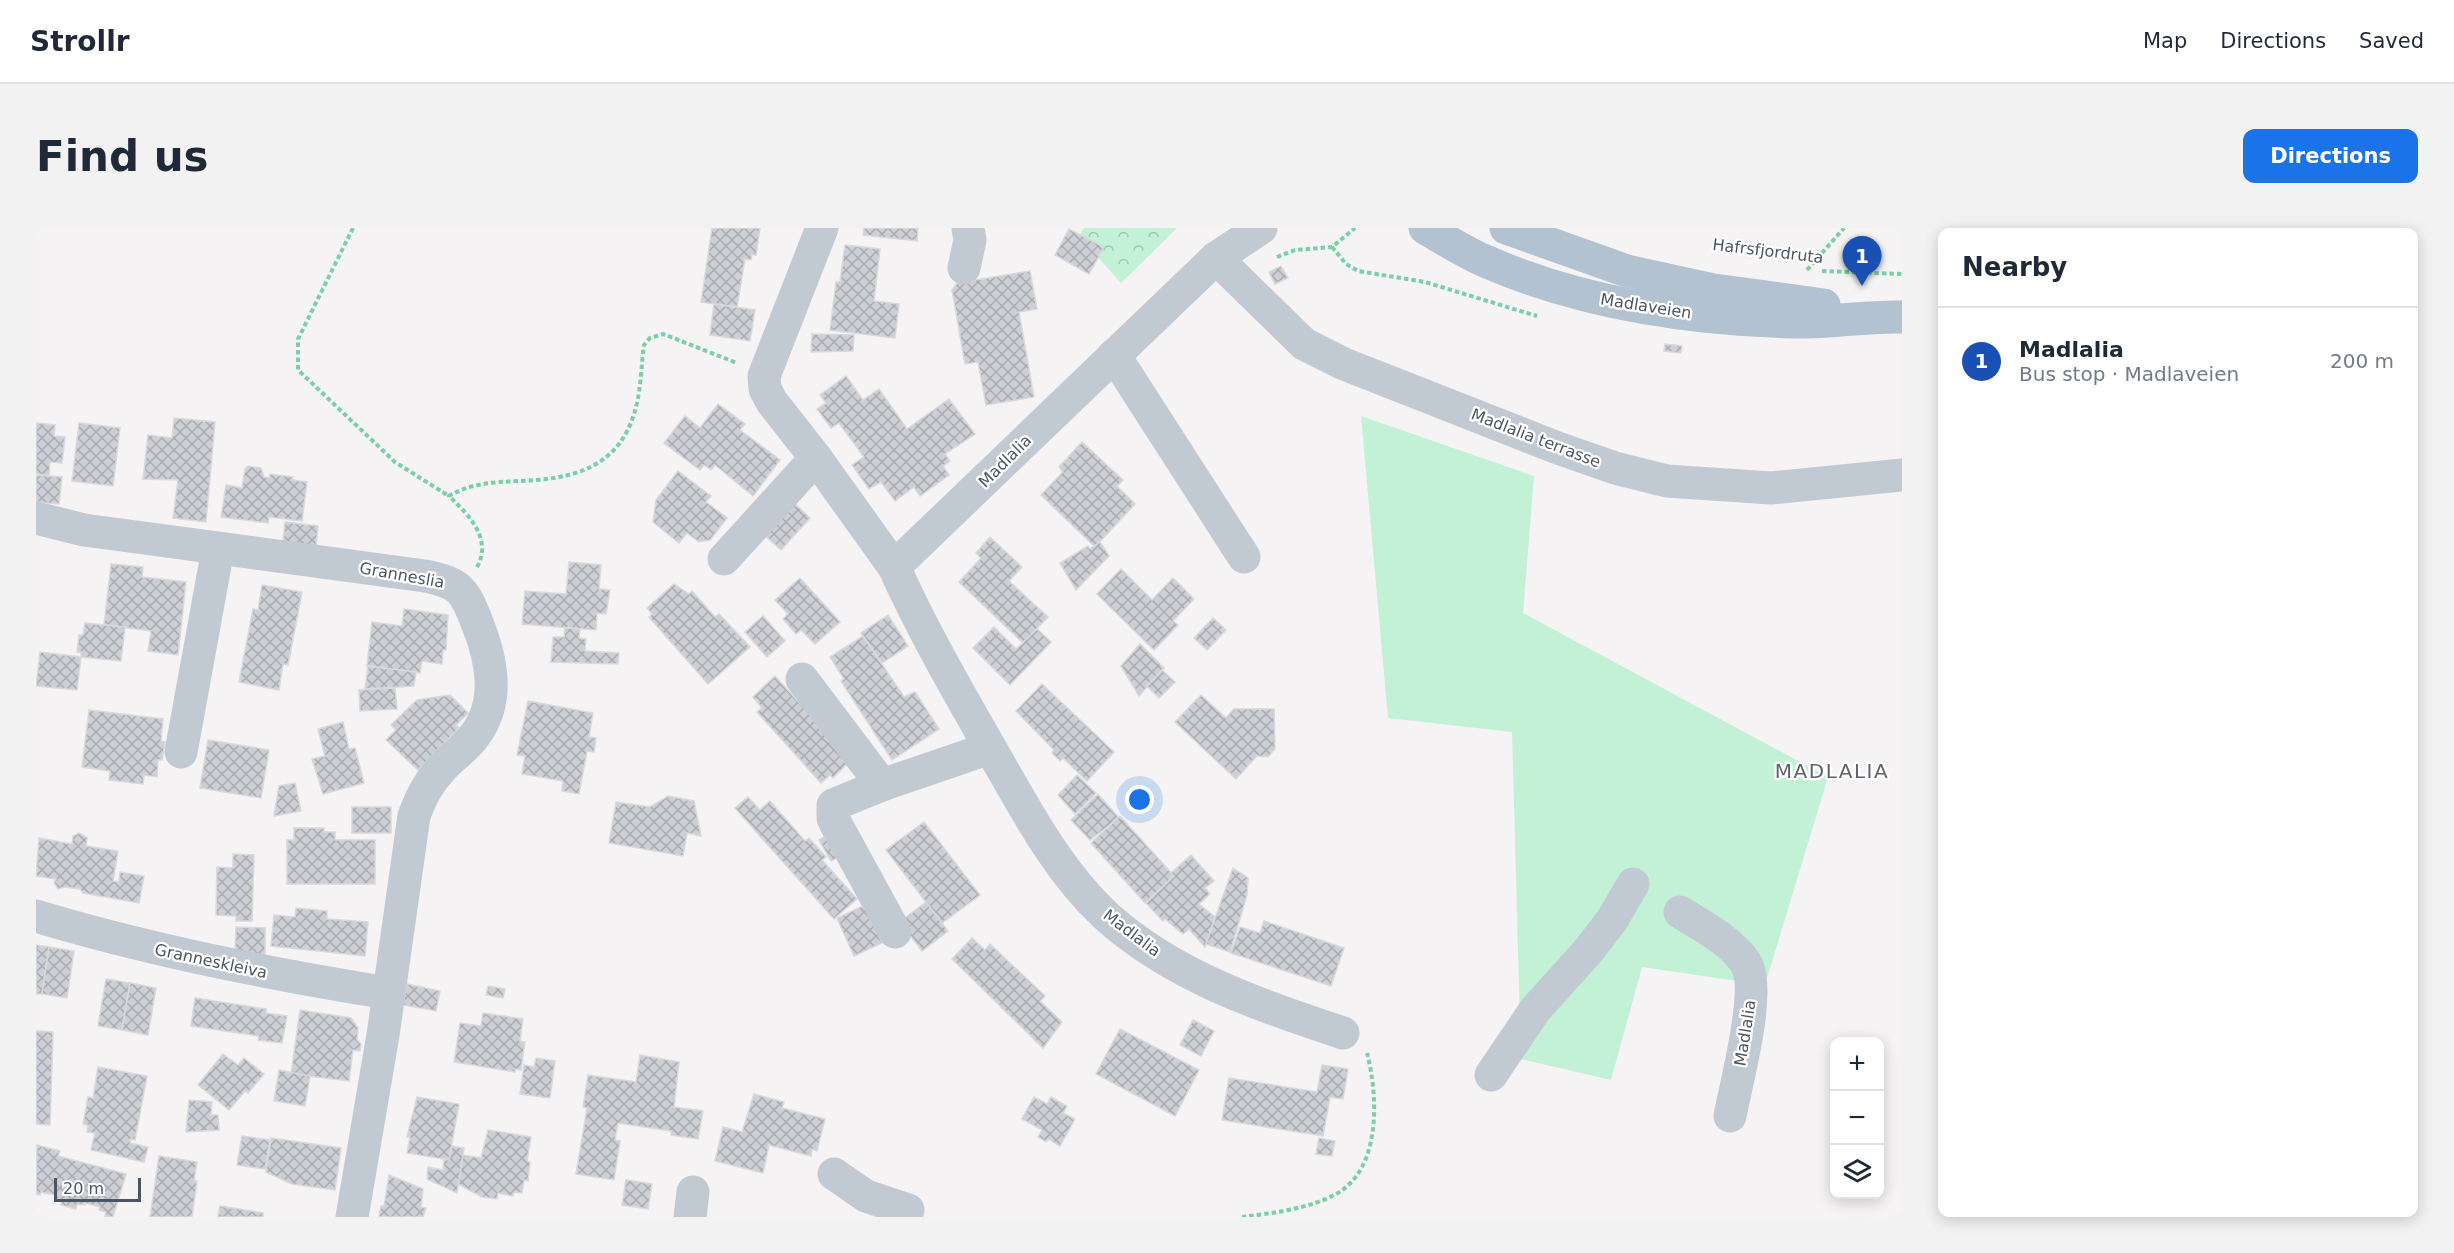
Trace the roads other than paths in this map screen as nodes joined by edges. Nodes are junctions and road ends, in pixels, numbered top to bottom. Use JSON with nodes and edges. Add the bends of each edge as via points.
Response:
{"nodes":[{"id":1,"x":822,"y":228,"type":"edge"},
{"id":2,"x":968,"y":228,"type":"edge"},
{"id":3,"x":1235,"y":228,"type":"edge"},
{"id":4,"x":1261,"y":228,"type":"edge"},
{"id":5,"x":1425,"y":228,"type":"edge"},
{"id":6,"x":1506,"y":228,"type":"edge"},
{"id":7,"x":1216,"y":258,"type":"junction"},
{"id":8,"x":964,"y":268,"type":"dead end"},
{"id":9,"x":1892,"y":316,"type":"edge"},
{"id":10,"x":1114,"y":355,"type":"junction"},
{"id":11,"x":816,"y":458,"type":"junction"},
{"id":12,"x":1902,"y":475,"type":"edge"},
{"id":13,"x":36,"y":518,"type":"edge"},
{"id":14,"x":219,"y":549,"type":"junction"},
{"id":15,"x":1244,"y":557,"type":"dead end"},
{"id":16,"x":724,"y":559,"type":"dead end"},
{"id":17,"x":894,"y":567,"type":"junction"},
{"id":18,"x":802,"y":679,"type":"dead end"},
{"id":19,"x":990,"y":748,"type":"junction"},
{"id":20,"x":181,"y":752,"type":"dead end"},
{"id":21,"x":882,"y":784,"type":"junction"},
{"id":22,"x":1633,"y":884,"type":"dead end"},
{"id":23,"x":1680,"y":912,"type":"dead end"},
{"id":24,"x":36,"y":916,"type":"edge"},
{"id":25,"x":895,"y":932,"type":"dead end"},
{"id":26,"x":388,"y":993,"type":"junction"},
{"id":27,"x":1343,"y":1033,"type":"road end"},
{"id":28,"x":1491,"y":1075,"type":"dead end"},
{"id":29,"x":1730,"y":1116,"type":"dead end"},
{"id":30,"x":834,"y":1174,"type":"dead end"},
{"id":31,"x":352,"y":1217,"type":"edge"},
{"id":32,"x":906,"y":1217,"type":"edge"}],
"edges":[{"from":1,"to":11,"type":"street","name":"Madlalia","via":[[764,376],[772,402]]},
{"from":2,"to":8,"type":"street"},
{"from":3,"to":7,"type":"street","name":"Madlalia"},
{"from":4,"to":7,"type":"street","name":"Madlalia"},
{"from":5,"to":9,"type":"main road","name":"Madlaveien","via":[[1483,260],[1546,285],[1604,300],[1724,318],[1795,322]]},
{"from":6,"to":9,"type":"main road","name":"Madlaveien","via":[[1627,271],[1714,290]]},
{"from":7,"to":10,"type":"street","name":"Madlalia"},
{"from":7,"to":12,"type":"street","name":"Madlalia terrasse","via":[[1305,344],[1344,364],[1614,468],[1667,481],[1771,488]]},
{"from":10,"to":15,"type":"street"},
{"from":10,"to":17,"type":"street","name":"Madlalia"},
{"from":11,"to":16,"type":"street"},
{"from":11,"to":17,"type":"street","name":"Madlalia"},
{"from":13,"to":14,"type":"street","name":"Granneslia","via":[[84,530]]},
{"from":14,"to":20,"type":"street"},
{"from":14,"to":26,"type":"street","name":"Granneslia","via":[[446,580],[467,598],[483,638],[489,658],[491,699],[474,736],[425,789],[414,816]]},
{"from":17,"to":19,"type":"street","name":"Madlalia","via":[[936,654]]},
{"from":18,"to":21,"type":"street"},
{"from":19,"to":21,"type":"street"},
{"from":19,"to":27,"type":"street","name":"Madlalia","via":[[1049,850],[1105,915],[1207,983]]},
{"from":21,"to":25,"type":"street","via":[[833,806],[832,812]]},
{"from":22,"to":28,"type":"street","via":[[1612,920],[1535,1011]]},
{"from":23,"to":29,"type":"street","name":"Madlalia","via":[[1729,945],[1746,963],[1751,977],[1751,1004]]},
{"from":24,"to":26,"type":"street","name":"Granneskleiva","via":[[187,957]]},
{"from":26,"to":31,"type":"street"},
{"from":30,"to":32,"type":"street","via":[[866,1196],[908,1210]]}]}
